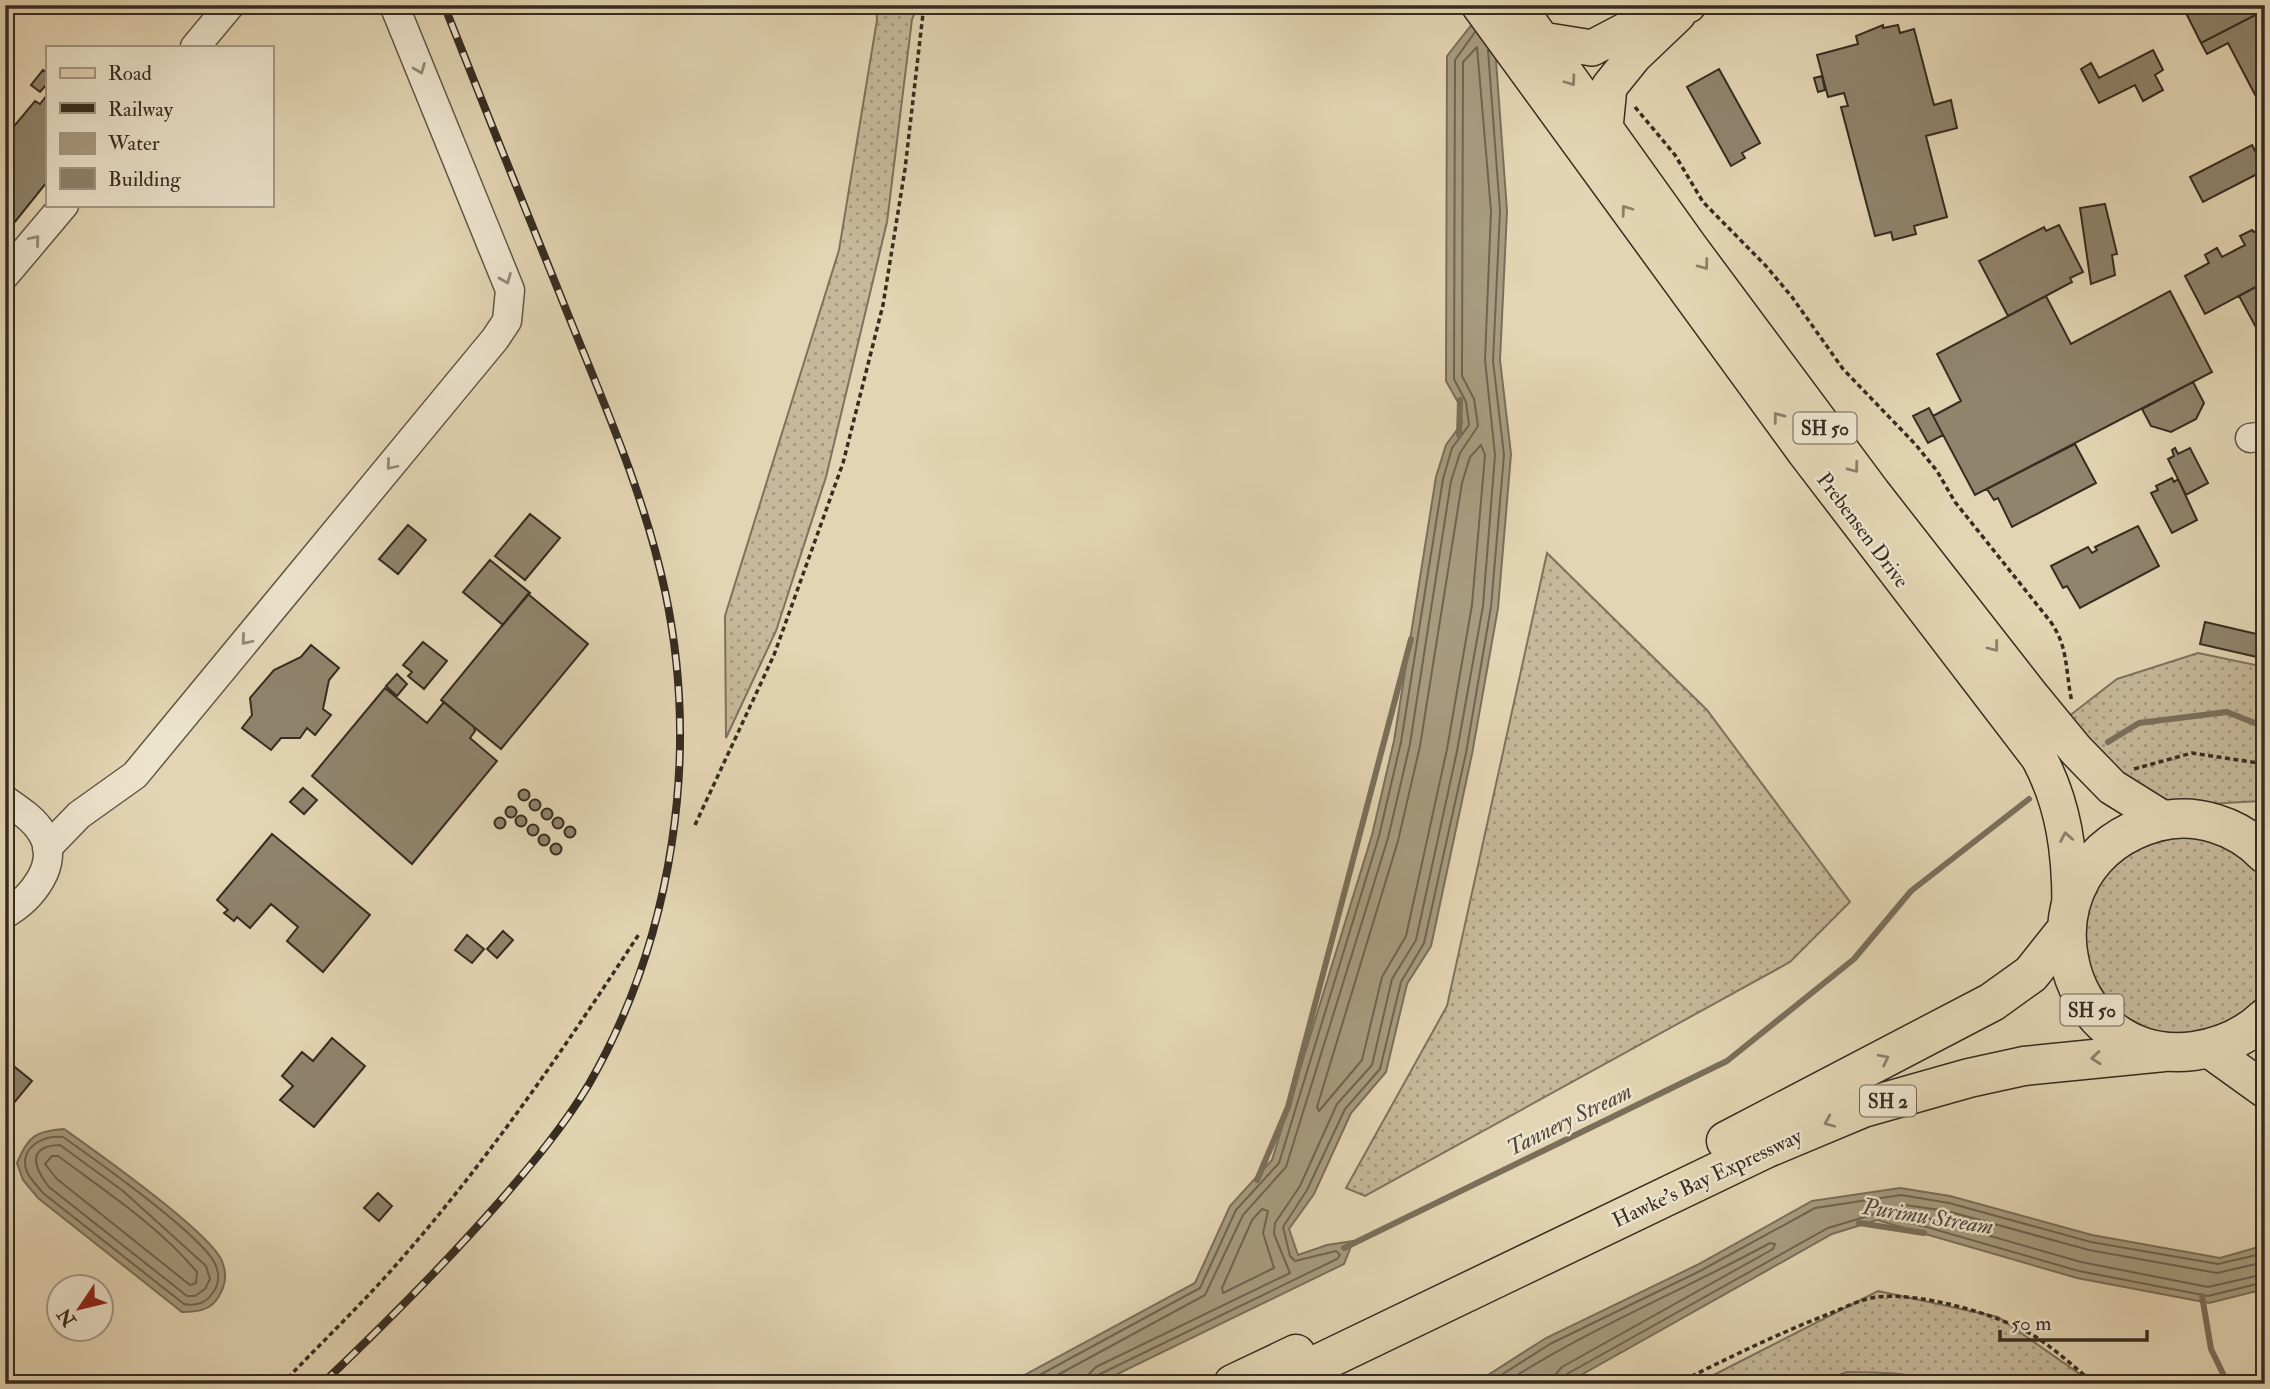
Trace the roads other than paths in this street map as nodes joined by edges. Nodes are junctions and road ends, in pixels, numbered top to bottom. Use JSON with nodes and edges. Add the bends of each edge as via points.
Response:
{"nodes":[{"id":1,"x":230,"y":5,"type":"edge"},
{"id":2,"x":394,"y":5,"type":"edge"},
{"id":3,"x":1479,"y":5,"type":"edge"},
{"id":4,"x":1517,"y":5,"type":"edge"},
{"id":5,"x":1685,"y":7,"type":"edge"},
{"id":6,"x":1542,"y":40,"type":"junction"},
{"id":7,"x":196,"y":46,"type":"edge"},
{"id":8,"x":1605,"y":128,"type":"junction"},
{"id":9,"x":63,"y":206,"type":"edge"},
{"id":10,"x":5,"y":275,"type":"edge"},
{"id":11,"x":5,"y":800,"type":"edge"},
{"id":12,"x":2265,"y":815,"type":"edge"},
{"id":13,"x":2182,"y":820,"type":"junction"},
{"id":14,"x":47,"y":848,"type":"junction"},
{"id":15,"x":2265,"y":854,"type":"edge"},
{"id":16,"x":5,"y":914,"type":"edge"},
{"id":17,"x":2068,"y":918,"type":"junction"},
{"id":18,"x":2265,"y":1018,"type":"edge"},
{"id":19,"x":2208,"y":1049,"type":"junction"},
{"id":20,"x":2164,"y":1052,"type":"junction"},
{"id":21,"x":2265,"y":1090,"type":"edge"},
{"id":22,"x":1233,"y":1384,"type":"edge"},
{"id":23,"x":1276,"y":1384,"type":"edge"}],
"edges":[{"from":1,"to":7,"type":"street"},
{"from":2,"to":14,"type":"street","one_way":true,"via":[[510,290],[507,321],[135,775],[79,815]]},
{"from":17,"to":3,"type":"main road","name":"Prebensen Drive","number":"SH 50","one_way":true,"via":[[2067,839],[2051,781],[2039,758],[1804,451]]},
{"from":4,"to":6,"type":"main road","name":"Prebensen Drive","number":"SH 50"},
{"from":5,"to":6,"type":"main road","via":[[1592,48]]},
{"from":5,"to":8,"type":"main road","via":[[1609,87]]},
{"from":6,"to":8,"type":"main road","name":"Prebensen Drive","number":"SH 50","one_way":true},
{"from":8,"to":13,"type":"main road","name":"Prebensen Drive","number":"SH 50","one_way":true,"via":[[1873,493],[2076,750],[2112,787]]},
{"from":10,"to":9,"type":"street","one_way":true},
{"from":11,"to":14,"type":"street","via":[[38,826]]},
{"from":12,"to":13,"type":"highway","number":"SH 2"},
{"from":13,"to":15,"type":"highway","via":[[2229,829]]},
{"from":13,"to":17,"type":"highway","number":"SH 2","via":[[2132,831],[2110,844],[2084,873]]},
{"from":14,"to":16,"type":"street","via":[[40,882]]},
{"from":17,"to":20,"type":"highway","number":"SH 50","via":[[2070,967],[2093,1011],[2123,1036]]},
{"from":22,"to":17,"type":"highway","name":"Hawke's Bay Expressway","number":"SH 2","one_way":true,"via":[[1498,1258],[1942,1030],[2031,974]]},
{"from":18,"to":19,"type":"highway","number":"SH 2","via":[[2239,1038]]},
{"from":19,"to":20,"type":"highway","number":"SH 2"},
{"from":19,"to":21,"type":"main road"},
{"from":20,"to":23,"type":"highway","name":"Hawke's Bay Expressway","number":"SH 2","one_way":true,"via":[[2024,1066],[1863,1108],[1765,1149]]}]}
